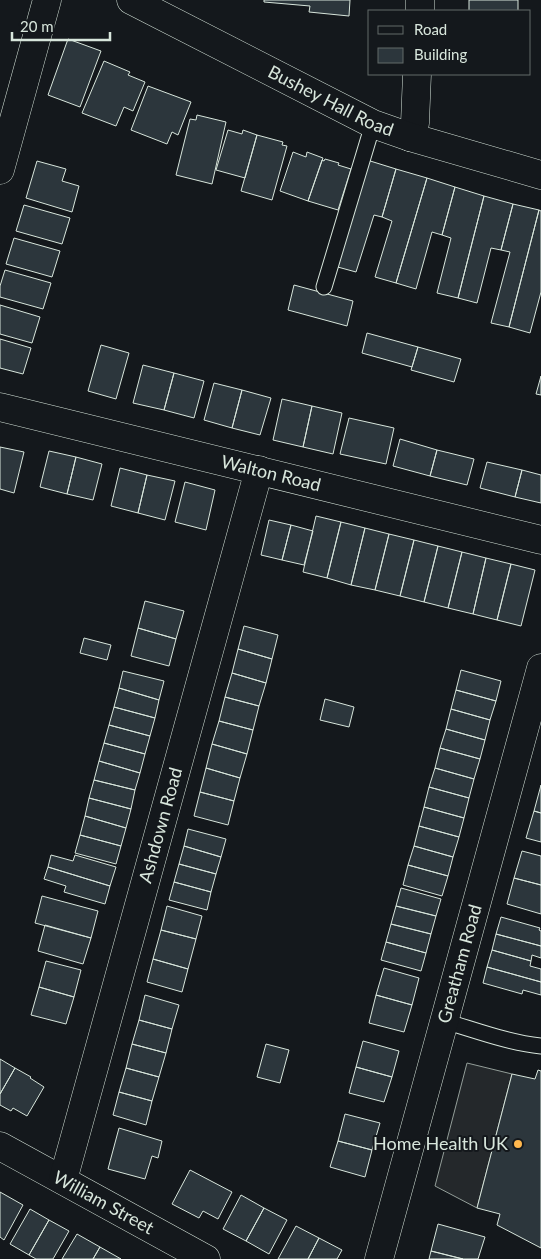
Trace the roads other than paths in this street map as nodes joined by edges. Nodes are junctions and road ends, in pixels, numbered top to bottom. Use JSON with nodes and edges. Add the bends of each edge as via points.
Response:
{"nodes":[{"id":1,"x":46,"y":0,"type":"edge"},
{"id":2,"x":131,"y":0,"type":"edge"},
{"id":3,"x":417,"y":75,"type":"edge"},
{"id":4,"x":7,"y":118,"type":"edge"},
{"id":5,"x":373,"y":124,"type":"junction"},
{"id":6,"x":410,"y":137,"type":"junction"},
{"id":7,"x":0,"y":170,"type":"edge"},
{"id":8,"x":541,"y":175,"type":"edge"},
{"id":9,"x":324,"y":287,"type":"dead end"},
{"id":10,"x":0,"y":407,"type":"edge"},
{"id":11,"x":259,"y":470,"type":"junction"},
{"id":12,"x":541,"y":540,"type":"edge"},
{"id":13,"x":541,"y":668,"type":"edge"},
{"id":14,"x":444,"y":1021,"type":"junction"},
{"id":15,"x":541,"y":1046,"type":"edge"},
{"id":16,"x":0,"y":1146,"type":"edge"},
{"id":17,"x":63,"y":1180,"type":"junction"},
{"id":18,"x":206,"y":1259,"type":"edge"},
{"id":19,"x":379,"y":1259,"type":"edge"}],
"edges":[{"from":1,"to":4,"type":"street"},
{"from":2,"to":5,"type":"street","name":"Bushey Hall Road"},
{"from":3,"to":6,"type":"street","via":[[415,123]]},
{"from":4,"to":7,"type":"street"},
{"from":5,"to":6,"type":"street","name":"Bushey Hall Road"},
{"from":5,"to":9,"type":"lane"},
{"from":6,"to":8,"type":"street","name":"Bushey Hall Road"},
{"from":10,"to":11,"type":"street","name":"Walton Road"},
{"from":11,"to":12,"type":"street","name":"Walton Road"},
{"from":11,"to":17,"type":"street","name":"Ashdown Road"},
{"from":13,"to":14,"type":"street","name":"Greatham Road"},
{"from":14,"to":15,"type":"lane"},
{"from":14,"to":19,"type":"street","name":"Greatham Road"},
{"from":16,"to":17,"type":"street","name":"William Street"},
{"from":17,"to":18,"type":"street","name":"William Street"}]}
